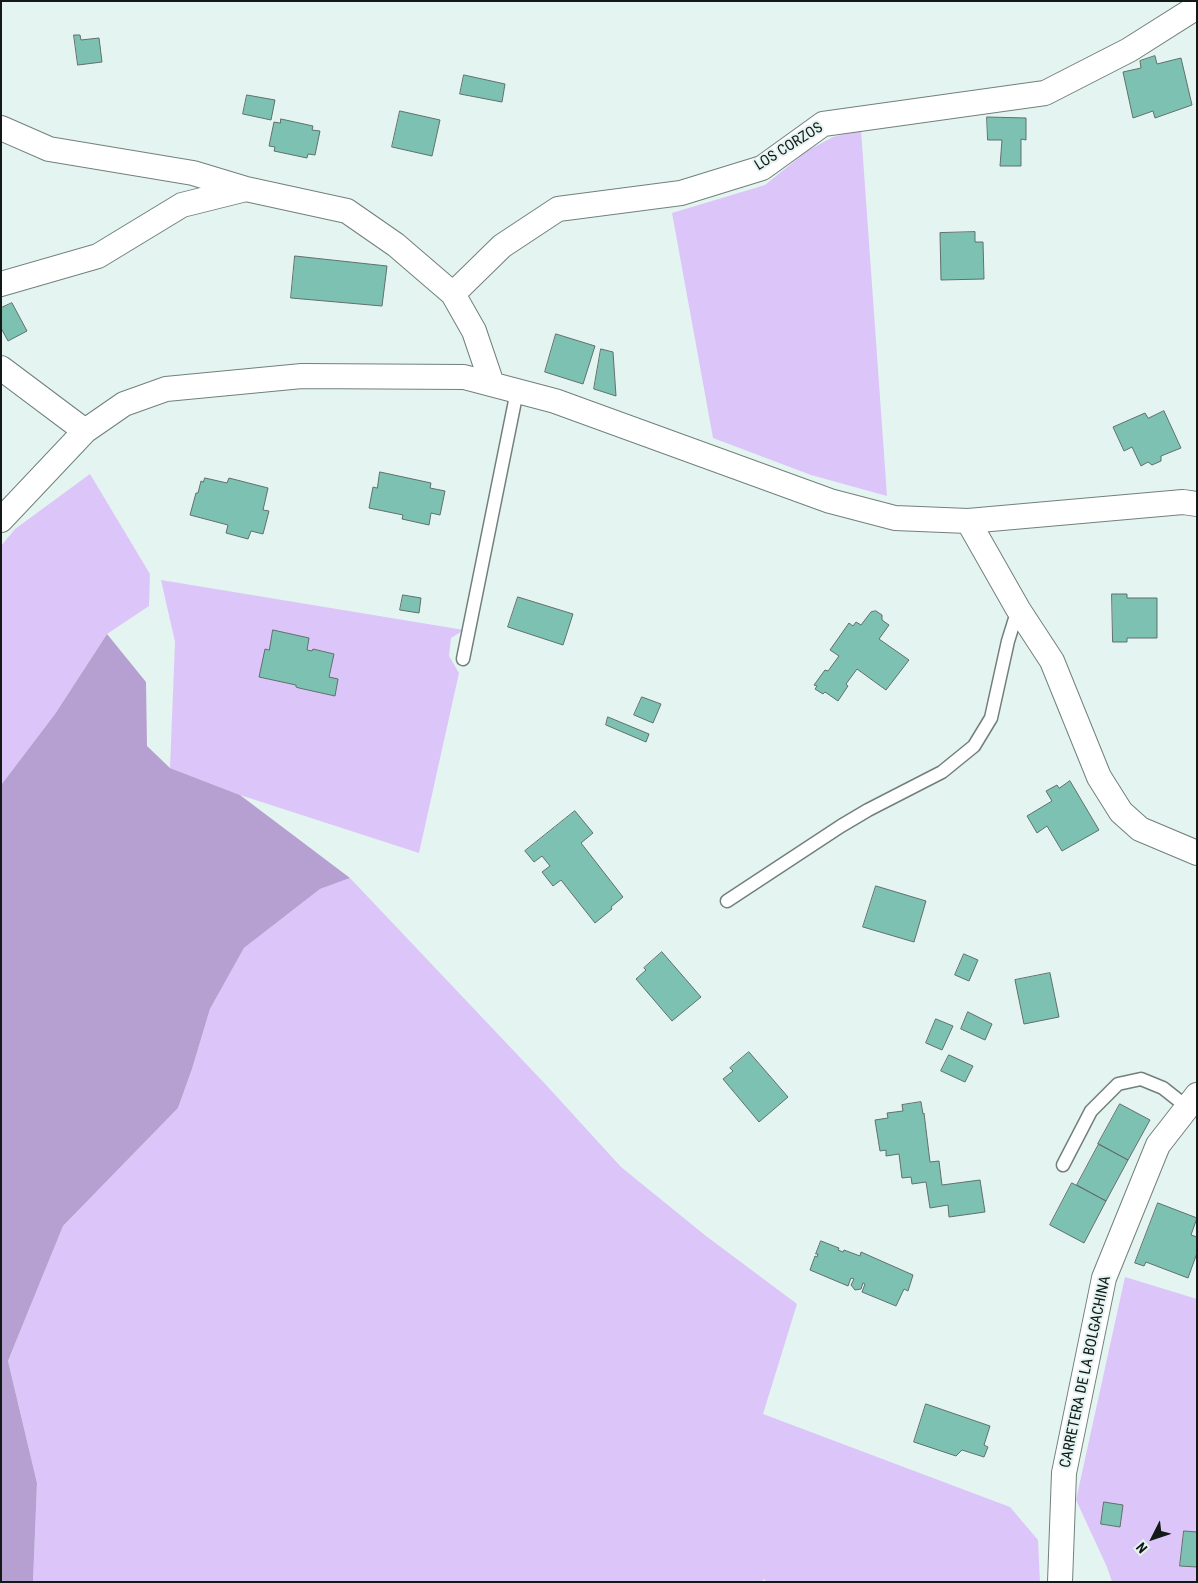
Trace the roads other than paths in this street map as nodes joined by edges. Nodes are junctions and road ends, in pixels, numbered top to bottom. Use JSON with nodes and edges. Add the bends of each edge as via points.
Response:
{"nodes":[{"id":1,"x":1196,"y":8,"type":"edge"},
{"id":2,"x":1,"y":128,"type":"edge"},
{"id":3,"x":246,"y":189,"type":"junction"},
{"id":4,"x":1,"y":284,"type":"edge"},
{"id":5,"x":452,"y":294,"type":"junction"},
{"id":6,"x":1,"y":368,"type":"edge"},
{"id":7,"x":492,"y":384,"type":"junction"},
{"id":8,"x":517,"y":391,"type":"junction"},
{"id":9,"x":85,"y":431,"type":"junction"},
{"id":10,"x":1197,"y":504,"type":"edge"},
{"id":11,"x":1,"y":520,"type":"edge"},
{"id":12,"x":968,"y":521,"type":"junction"},
{"id":13,"x":1018,"y":610,"type":"junction"},
{"id":14,"x":463,"y":659,"type":"dead end"},
{"id":15,"x":1197,"y":853,"type":"edge"},
{"id":16,"x":727,"y":901,"type":"dead end"},
{"id":17,"x":1192,"y":1101,"type":"edge"},
{"id":18,"x":1063,"y":1165,"type":"dead end"},
{"id":19,"x":1060,"y":1582,"type":"edge"}],
"edges":[{"from":1,"to":5,"type":"street","name":"LOS CORZOS","via":[[1129,50],[1045,93],[823,124],[762,168],[681,193],[558,209],[502,246]]},
{"from":2,"to":3,"type":"street","via":[[49,149],[193,172]]},
{"from":3,"to":4,"type":"street","via":[[182,205],[98,256]]},
{"from":3,"to":5,"type":"street","via":[[346,211],[396,245]]},
{"from":5,"to":7,"type":"street","via":[[474,331]]},
{"from":6,"to":9,"type":"street"},
{"from":7,"to":8,"type":"street"},
{"from":7,"to":9,"type":"street","via":[[464,377],[302,376],[166,390],[124,404]]},
{"from":8,"to":12,"type":"street","via":[[555,400],[830,501],[895,518]]},
{"from":8,"to":14,"type":"lane"},
{"from":9,"to":11,"type":"street"},
{"from":10,"to":12,"type":"street","via":[[1183,502]]},
{"from":12,"to":13,"type":"street"},
{"from":13,"to":15,"type":"street","via":[[1052,661],[1099,777],[1121,812],[1140,829]]},
{"from":13,"to":16,"type":"lane","via":[[991,718],[974,746],[942,772],[848,822]]},
{"from":17,"to":18,"type":"lane","via":[[1141,1079],[1118,1084],[1091,1111]]},
{"from":17,"to":19,"type":"street","name":"CARRETERA DE LA BOLGACHINA","via":[[1158,1145],[1104,1278],[1064,1473]]}]}
